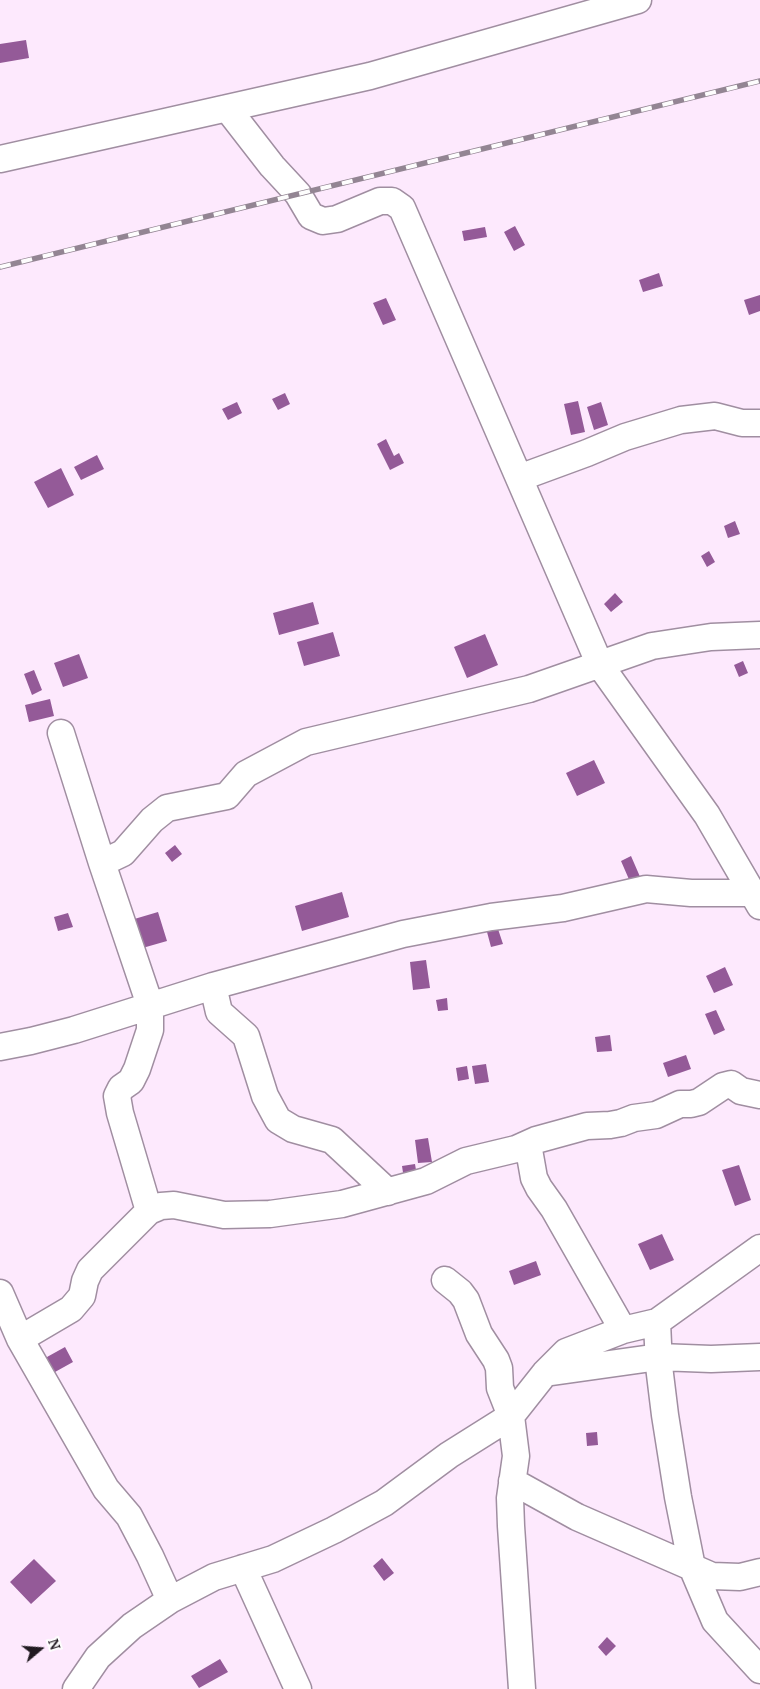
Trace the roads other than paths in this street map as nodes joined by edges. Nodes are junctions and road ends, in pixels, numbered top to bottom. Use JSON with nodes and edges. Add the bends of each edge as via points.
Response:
{"nodes":[{"id":1,"x":638,"y":0,"type":"edge"},
{"id":2,"x":227,"y":108,"type":"junction"},
{"id":3,"x":0,"y":159,"type":"edge"},
{"id":4,"x":760,"y":423,"type":"edge"},
{"id":5,"x":519,"y":478,"type":"junction"},
{"id":6,"x":760,"y":635,"type":"edge"},
{"id":7,"x":600,"y":665,"type":"junction"},
{"id":8,"x":61,"y":733,"type":"dead end"},
{"id":9,"x":102,"y":863,"type":"junction"},
{"id":10,"x":756,"y":899,"type":"edge"},
{"id":11,"x":214,"y":986,"type":"junction"},
{"id":12,"x":150,"y":1005,"type":"junction"},
{"id":13,"x":0,"y":1047,"type":"edge"},
{"id":14,"x":760,"y":1095,"type":"edge"},
{"id":15,"x":528,"y":1144,"type":"junction"},
{"id":16,"x":388,"y":1192,"type":"junction"},
{"id":17,"x":149,"y":1211,"type":"junction"},
{"id":18,"x":760,"y":1248,"type":"edge"},
{"id":19,"x":445,"y":1280,"type":"dead end"},
{"id":20,"x":0,"y":1293,"type":"edge"},
{"id":21,"x":657,"y":1322,"type":"junction"},
{"id":22,"x":623,"y":1330,"type":"junction"},
{"id":23,"x":20,"y":1339,"type":"junction"},
{"id":24,"x":659,"y":1357,"type":"junction"},
{"id":25,"x":760,"y":1357,"type":"edge"},
{"id":26,"x":545,"y":1373,"type":"junction"},
{"id":27,"x":511,"y":1416,"type":"junction"},
{"id":28,"x":512,"y":1481,"type":"junction"},
{"id":29,"x":692,"y":1567,"type":"junction"},
{"id":30,"x":242,"y":1568,"type":"junction"},
{"id":31,"x":760,"y":1572,"type":"edge"},
{"id":32,"x":170,"y":1600,"type":"junction"},
{"id":33,"x":760,"y":1670,"type":"edge"},
{"id":34,"x":76,"y":1689,"type":"edge"},
{"id":35,"x":298,"y":1689,"type":"edge"},
{"id":36,"x":522,"y":1689,"type":"edge"}],
"edges":[{"from":1,"to":2,"type":"street","via":[[370,76]]},
{"from":2,"to":3,"type":"street"},
{"from":2,"to":5,"type":"street","via":[[298,194],[311,216],[323,221],[337,219],[380,201],[392,201],[402,208]]},
{"from":4,"to":5,"type":"street","via":[[742,423],[715,416],[681,420],[625,437]]},
{"from":5,"to":7,"type":"street"},
{"from":6,"to":7,"type":"street","via":[[711,637],[652,646]]},
{"from":7,"to":9,"type":"street","via":[[529,689],[306,742],[246,774],[227,796],[167,808],[123,852]]},
{"from":7,"to":10,"type":"street","via":[[707,815]]},
{"from":8,"to":9,"type":"street"},
{"from":9,"to":12,"type":"street"},
{"from":10,"to":11,"type":"street","via":[[646,889],[563,908],[491,917],[403,934]]},
{"from":11,"to":12,"type":"street"},
{"from":11,"to":16,"type":"street","via":[[219,1012],[246,1036],[265,1096],[278,1120],[293,1129],[332,1140]]},
{"from":12,"to":13,"type":"street","via":[[74,1030]]},
{"from":12,"to":17,"type":"street","via":[[150,1030],[137,1069],[117,1096]]},
{"from":14,"to":15,"type":"street","via":[[741,1091],[730,1084],[699,1102],[680,1104],[656,1115],[587,1126]]},
{"from":15,"to":16,"type":"street","via":[[466,1161],[426,1181]]},
{"from":15,"to":22,"type":"street","via":[[538,1188],[554,1209]]},
{"from":16,"to":17,"type":"street","via":[[342,1204],[270,1214],[224,1216],[174,1206],[161,1206]]},
{"from":17,"to":23,"type":"street","via":[[90,1270],[82,1296],[71,1309]]},
{"from":18,"to":21,"type":"street"},
{"from":19,"to":27,"type":"street","via":[[466,1300],[479,1334],[496,1360],[500,1388]]},
{"from":20,"to":23,"type":"street"},
{"from":21,"to":22,"type":"street"},
{"from":21,"to":24,"type":"street"},
{"from":22,"to":26,"type":"street","via":[[566,1352]]},
{"from":23,"to":32,"type":"street","via":[[106,1489],[129,1516]]},
{"from":24,"to":25,"type":"street"},
{"from":24,"to":26,"type":"street"},
{"from":24,"to":29,"type":"street","via":[[673,1470]]},
{"from":26,"to":27,"type":"street"},
{"from":27,"to":28,"type":"street","via":[[516,1456]]},
{"from":27,"to":30,"type":"street","via":[[384,1503],[273,1559]]},
{"from":28,"to":29,"type":"street","via":[[577,1516]]},
{"from":28,"to":36,"type":"street","via":[[510,1526]]},
{"from":29,"to":31,"type":"street","via":[[712,1576],[740,1577]]},
{"from":29,"to":33,"type":"street","via":[[716,1621]]},
{"from":30,"to":32,"type":"street","via":[[214,1577]]},
{"from":30,"to":35,"type":"street"},
{"from":32,"to":34,"type":"street","via":[[132,1626],[98,1657]]}]}
